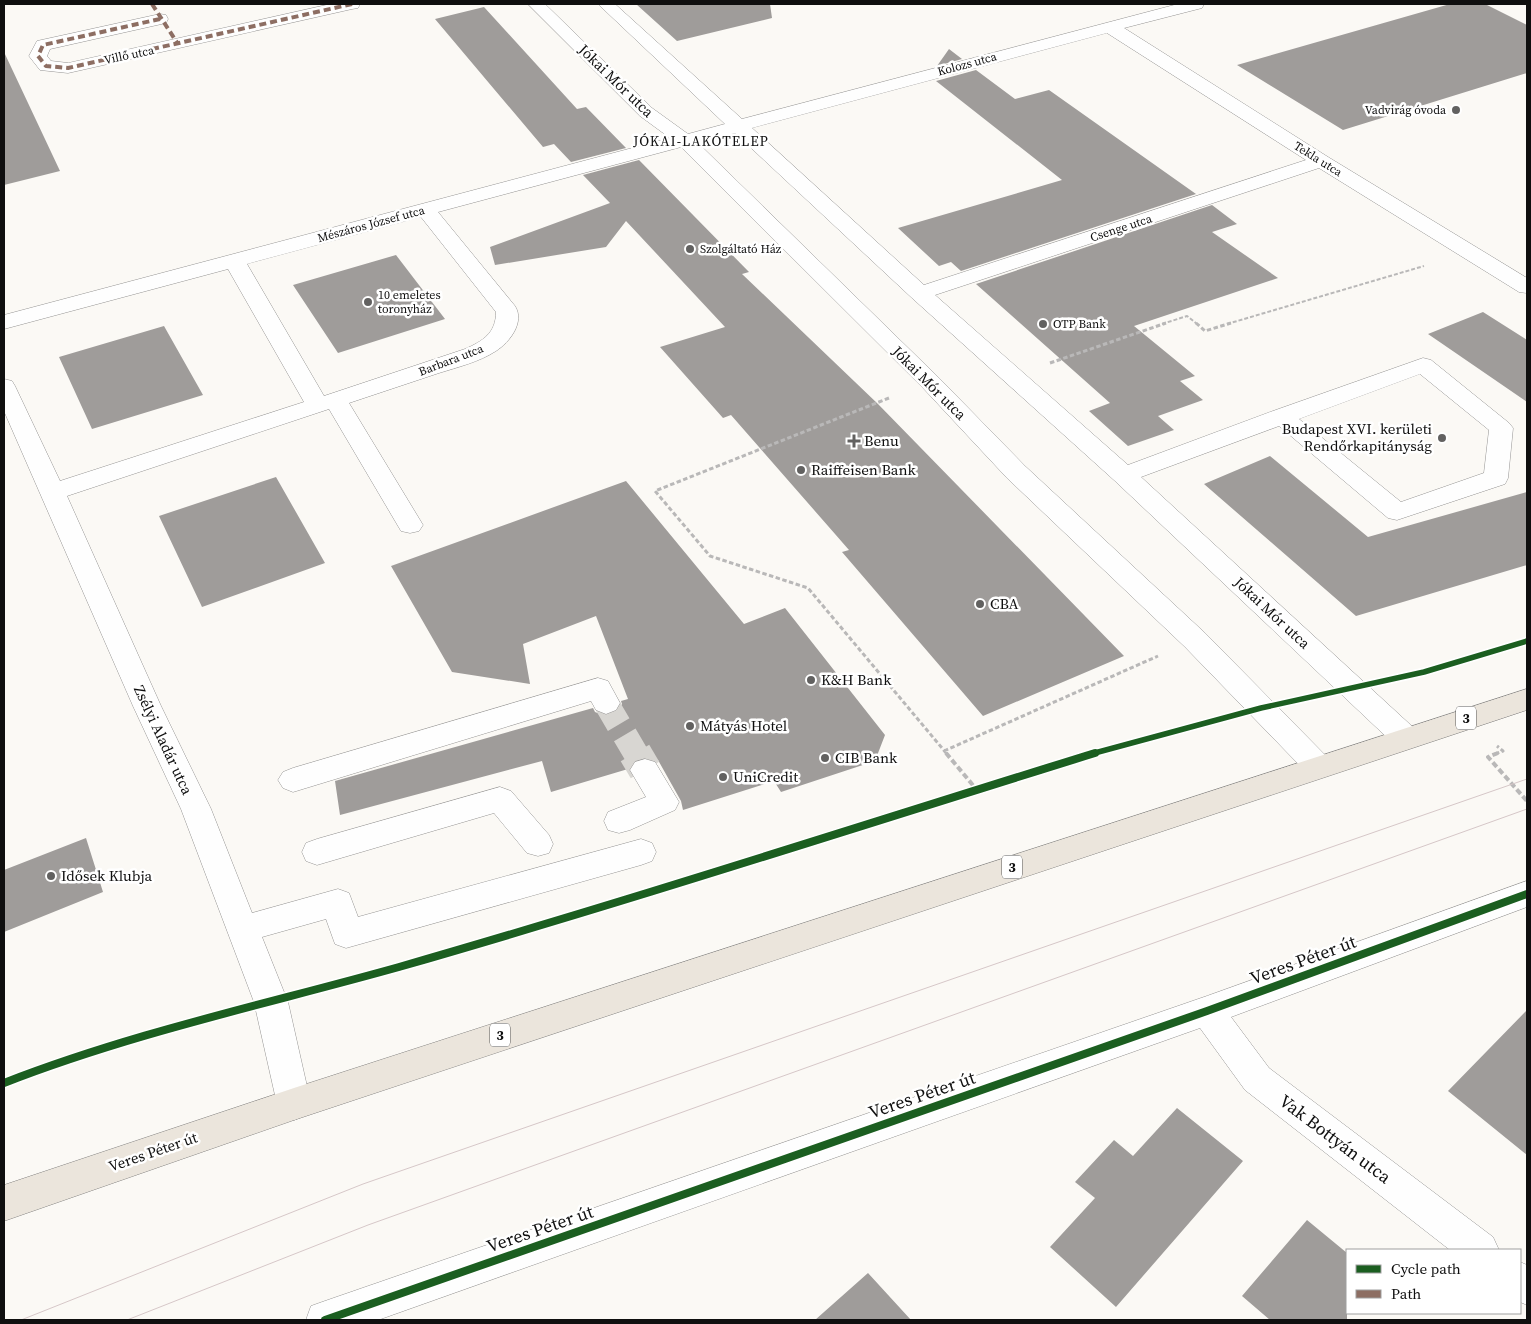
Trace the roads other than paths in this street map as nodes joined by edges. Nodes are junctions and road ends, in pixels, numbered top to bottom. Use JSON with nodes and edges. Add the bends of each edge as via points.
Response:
{"nodes":[{"id":1,"x":352,"y":4,"type":"edge"},
{"id":2,"x":536,"y":4,"type":"edge"},
{"id":3,"x":606,"y":4,"type":"edge"},
{"id":4,"x":1196,"y":4,"type":"edge"},
{"id":5,"x":156,"y":11,"type":"edge"},
{"id":6,"x":1110,"y":27,"type":"junction"},
{"id":7,"x":178,"y":44,"type":"junction"},
{"id":8,"x":739,"y":126,"type":"junction"},
{"id":9,"x":686,"y":141,"type":"junction"},
{"id":10,"x":1321,"y":161,"type":"junction"},
{"id":11,"x":426,"y":210,"type":"junction"},
{"id":12,"x":234,"y":260,"type":"junction"},
{"id":13,"x":1527,"y":287,"type":"edge"},
{"id":14,"x":920,"y":293,"type":"junction"},
{"id":15,"x":4,"y":322,"type":"edge"},
{"id":16,"x":4,"y":386,"type":"edge"},
{"id":17,"x":327,"y":404,"type":"junction"},
{"id":18,"x":1281,"y":416,"type":"junction"},
{"id":19,"x":1124,"y":475,"type":"junction"},
{"id":20,"x":53,"y":492,"type":"junction"},
{"id":21,"x":410,"y":525,"type":"dead end"},
{"id":22,"x":1527,"y":698,"type":"edge"},
{"id":23,"x":606,"y":703,"type":"tunnel mouth"},
{"id":24,"x":1405,"y":737,"type":"junction"},
{"id":25,"x":1318,"y":766,"type":"junction"},
{"id":26,"x":646,"y":770,"type":"tunnel mouth"},
{"id":27,"x":293,"y":780,"type":"dead end"},
{"id":28,"x":619,"y":821,"type":"dead end"},
{"id":29,"x":538,"y":844,"type":"dead end"},
{"id":30,"x":317,"y":852,"type":"dead end"},
{"id":31,"x":641,"y":852,"type":"dead end"},
{"id":32,"x":1527,"y":894,"type":"edge"},
{"id":33,"x":244,"y":929,"type":"junction"},
{"id":34,"x":1207,"y":1011,"type":"junction"},
{"id":35,"x":294,"y":1104,"type":"junction"},
{"id":36,"x":4,"y":1203,"type":"edge"},
{"id":37,"x":1479,"y":1249,"type":"edge"},
{"id":38,"x":328,"y":1320,"type":"edge"}],
"edges":[{"from":1,"to":7,"type":"street","name":"Villő utca"},
{"from":2,"to":9,"type":"street","name":"Jókai Mór utca","via":[[646,112]]},
{"from":3,"to":8,"type":"street","name":"Jókai Mór utca"},
{"from":4,"to":6,"type":"street","name":"Kolozs utca"},
{"from":5,"to":7,"type":"street"},
{"from":5,"to":7,"type":"street","name":"Villő utca","via":[[43,45],[38,56],[46,66],[68,68]]},
{"from":6,"to":8,"type":"street","name":"Kolozs utca"},
{"from":6,"to":10,"type":"street","name":"Tekla utca"},
{"from":8,"to":9,"type":"street","name":"Mészáros József utca"},
{"from":8,"to":14,"type":"street","name":"Jókai Mór utca"},
{"from":9,"to":11,"type":"street","name":"Mészáros József utca"},
{"from":9,"to":25,"type":"street","name":"Jókai Mór utca","via":[[931,383],[1016,472],[1195,640]]},
{"from":10,"to":13,"type":"street","name":"Tekla utca"},
{"from":10,"to":14,"type":"street","name":"Csenge utca"},
{"from":11,"to":12,"type":"street","name":"Mészáros József utca"},
{"from":11,"to":17,"type":"street","name":"Barbara utca","via":[[507,311],[505,330],[495,342],[471,355]]},
{"from":12,"to":15,"type":"street","name":"Mészáros József utca"},
{"from":12,"to":17,"type":"street"},
{"from":14,"to":19,"type":"street","name":"Jókai Mór utca"},
{"from":16,"to":20,"type":"street","name":"Zsélyi Aladár utca"},
{"from":17,"to":20,"type":"street","name":"Barbara utca"},
{"from":17,"to":21,"type":"street"},
{"from":18,"to":18,"type":"street","via":[[1423,365],[1501,428],[1496,478],[1397,512]]},
{"from":18,"to":19,"type":"street"},
{"from":19,"to":24,"type":"street","name":"Jókai Mór utca"},
{"from":20,"to":33,"type":"street","name":"Zsélyi Aladár utca","via":[[146,706],[196,809]]},
{"from":22,"to":24,"type":"main road","name":"Veres Péter út","number":"3"},
{"from":23,"to":27,"type":"street","via":[[598,688]]},
{"from":24,"to":25,"type":"main road","name":"Veres Péter út","number":"3"},
{"from":25,"to":35,"type":"main road","name":"Veres Péter út","number":"3"},
{"from":26,"to":28,"type":"street","via":[[664,802]]},
{"from":29,"to":30,"type":"street","via":[[500,799]]},
{"from":31,"to":33,"type":"street","via":[[346,934],[338,902]]},
{"from":32,"to":34,"type":"street","name":"Veres Péter út"},
{"from":33,"to":35,"type":"street","name":"Zsélyi Aladár utca","via":[[271,1002]]},
{"from":34,"to":37,"type":"street","name":"Vak Bottyán utca","via":[[1257,1079]]},
{"from":34,"to":38,"type":"street","name":"Veres Péter út"},
{"from":35,"to":36,"type":"main road","name":"Veres Péter út","number":"3"}]}
